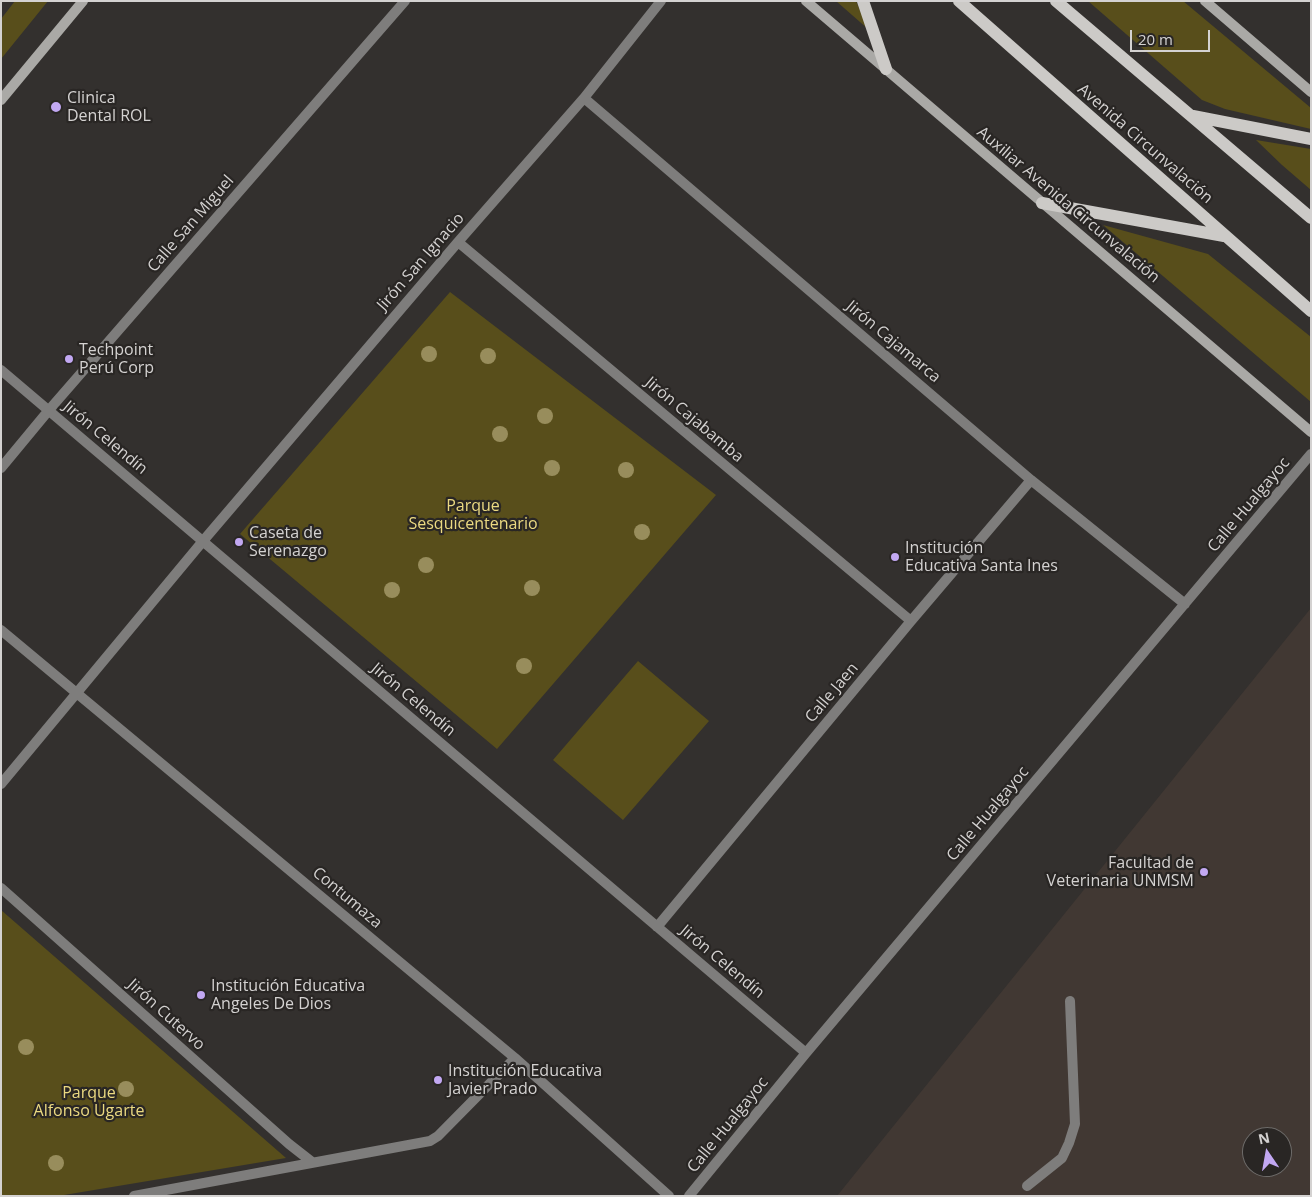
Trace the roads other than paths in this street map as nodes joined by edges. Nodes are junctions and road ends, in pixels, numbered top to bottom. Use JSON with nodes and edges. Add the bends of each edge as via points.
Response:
{"nodes":[{"id":1,"x":71,"y":1,"type":"edge"},
{"id":2,"x":83,"y":1,"type":"edge"},
{"id":3,"x":405,"y":1,"type":"edge"},
{"id":4,"x":662,"y":1,"type":"edge"},
{"id":5,"x":806,"y":1,"type":"edge"},
{"id":6,"x":863,"y":1,"type":"edge"},
{"id":7,"x":959,"y":1,"type":"edge"},
{"id":8,"x":1056,"y":1,"type":"edge"},
{"id":9,"x":1205,"y":1,"type":"edge"},
{"id":10,"x":72,"y":14,"type":"junction"},
{"id":11,"x":886,"y":70,"type":"junction"},
{"id":12,"x":1311,"y":92,"type":"edge"},
{"id":13,"x":584,"y":98,"type":"junction"},
{"id":14,"x":1,"y":100,"type":"edge"},
{"id":15,"x":1190,"y":116,"type":"junction"},
{"id":16,"x":1311,"y":139,"type":"edge"},
{"id":17,"x":1042,"y":203,"type":"junction"},
{"id":18,"x":1311,"y":218,"type":"edge"},
{"id":19,"x":1225,"y":236,"type":"junction"},
{"id":20,"x":458,"y":242,"type":"junction"},
{"id":21,"x":1311,"y":310,"type":"edge"},
{"id":22,"x":1,"y":370,"type":"edge"},
{"id":23,"x":49,"y":410,"type":"junction"},
{"id":24,"x":1311,"y":432,"type":"edge"},
{"id":25,"x":1311,"y":454,"type":"edge"},
{"id":26,"x":1,"y":468,"type":"edge"},
{"id":27,"x":1031,"y":480,"type":"junction"},
{"id":28,"x":203,"y":541,"type":"junction"},
{"id":29,"x":1184,"y":604,"type":"junction"},
{"id":30,"x":911,"y":621,"type":"junction"},
{"id":31,"x":1,"y":630,"type":"edge"},
{"id":32,"x":78,"y":693,"type":"junction"},
{"id":33,"x":1,"y":784,"type":"edge"},
{"id":34,"x":1,"y":888,"type":"edge"},
{"id":35,"x":657,"y":926,"type":"junction"},
{"id":36,"x":1070,"y":1001,"type":"dead end"},
{"id":37,"x":806,"y":1053,"type":"junction"},
{"id":38,"x":515,"y":1058,"type":"junction"},
{"id":39,"x":312,"y":1162,"type":"junction"},
{"id":40,"x":1027,"y":1186,"type":"dead end"},
{"id":41,"x":134,"y":1196,"type":"edge"},
{"id":42,"x":669,"y":1196,"type":"edge"},
{"id":43,"x":690,"y":1196,"type":"edge"}],
"edges":[{"from":1,"to":10,"type":"main road"},
{"from":2,"to":10,"type":"main road"},
{"from":3,"to":23,"type":"street","name":"Calle San Miguel"},
{"from":4,"to":13,"type":"street","name":"Jirón San Ignacio"},
{"from":5,"to":11,"type":"main road","name":"Auxiliar Avenida Circunvalación"},
{"from":6,"to":11,"type":"main road"},
{"from":7,"to":19,"type":"main road","name":"Avenida Circunvalación"},
{"from":8,"to":15,"type":"main road"},
{"from":9,"to":12,"type":"main road"},
{"from":10,"to":14,"type":"main road"},
{"from":11,"to":17,"type":"main road","name":"Auxiliar Avenida Circunvalación"},
{"from":13,"to":20,"type":"street","name":"Jirón San Ignacio"},
{"from":13,"to":27,"type":"street","name":"Jirón Cajamarca"},
{"from":15,"to":16,"type":"main road"},
{"from":15,"to":18,"type":"main road"},
{"from":17,"to":19,"type":"main road"},
{"from":17,"to":24,"type":"main road","name":"Auxiliar Avenida Circunvalación"},
{"from":19,"to":21,"type":"main road","name":"Avenida Circunvalación"},
{"from":20,"to":28,"type":"street","name":"Jirón San Ignacio"},
{"from":20,"to":30,"type":"street","name":"Jirón Cajabamba"},
{"from":22,"to":23,"type":"street","name":"Jirón Celendín"},
{"from":23,"to":26,"type":"street","name":"Calle San Miguel"},
{"from":23,"to":28,"type":"street","name":"Jirón Celendín"},
{"from":25,"to":29,"type":"street","name":"Calle Hualgayoc"},
{"from":27,"to":29,"type":"street","name":"Jirón Cajamarca"},
{"from":27,"to":30,"type":"street","name":"Calle Jaen"},
{"from":28,"to":32,"type":"street","name":"Jirón San Ignacio"},
{"from":28,"to":35,"type":"street","name":"Jirón Celendín"},
{"from":29,"to":37,"type":"street","name":"Calle Hualgayoc"},
{"from":30,"to":35,"type":"street","name":"Calle Jaen"},
{"from":31,"to":32,"type":"street","name":"Contumaza"},
{"from":32,"to":33,"type":"street"},
{"from":32,"to":38,"type":"street","name":"Contumaza"},
{"from":34,"to":39,"type":"street","name":"Jirón Cutervo"},
{"from":35,"to":37,"type":"street","name":"Jirón Celendín"},
{"from":36,"to":40,"type":"street","via":[[1075,1124],[1062,1158]]},
{"from":37,"to":43,"type":"street","name":"Calle Hualgayoc"},
{"from":38,"to":39,"type":"street","via":[[430,1141]]},
{"from":38,"to":42,"type":"street","name":"Contumaza"},
{"from":39,"to":41,"type":"street"}]}
